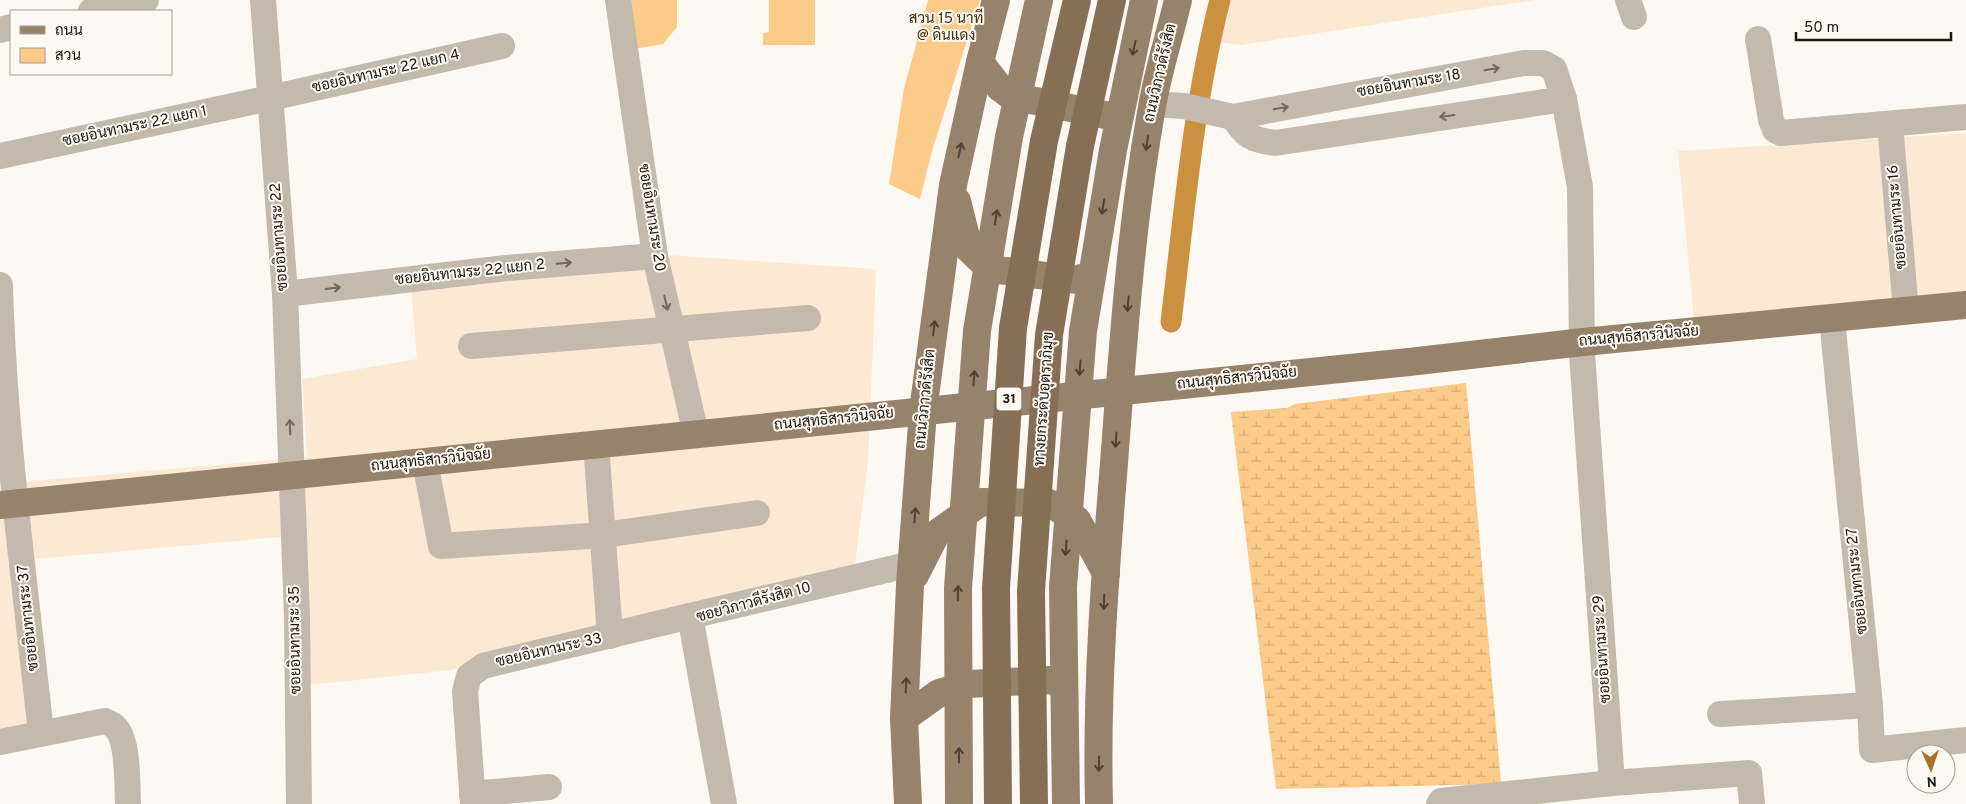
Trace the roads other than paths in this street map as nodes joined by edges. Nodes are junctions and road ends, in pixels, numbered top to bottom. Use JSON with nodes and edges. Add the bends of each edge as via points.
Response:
{"nodes":[{"id":1,"x":146,"y":0,"type":"edge"},
{"id":2,"x":263,"y":0,"type":"edge"},
{"id":3,"x":618,"y":0,"type":"edge"},
{"id":4,"x":996,"y":0,"type":"edge"},
{"id":5,"x":1039,"y":0,"type":"edge"},
{"id":6,"x":1077,"y":0,"type":"edge"},
{"id":7,"x":1084,"y":0,"type":"edge"},
{"id":8,"x":1104,"y":0,"type":"edge"},
{"id":9,"x":1112,"y":0,"type":"edge"},
{"id":10,"x":1144,"y":0,"type":"edge"},
{"id":11,"x":1178,"y":0,"type":"edge"},
{"id":12,"x":96,"y":10,"type":"edge"},
{"id":13,"x":1758,"y":39,"type":"dead end"},
{"id":14,"x":502,"y":46,"type":"dead end"},
{"id":15,"x":980,"y":62,"type":"junction"},
{"id":16,"x":270,"y":98,"type":"junction"},
{"id":17,"x":1564,"y":99,"type":"junction"},
{"id":18,"x":1153,"y":100,"type":"junction"},
{"id":19,"x":1208,"y":111,"type":"junction"},
{"id":20,"x":1966,"y":117,"type":"edge"},
{"id":21,"x":1890,"y":124,"type":"junction"},
{"id":22,"x":0,"y":156,"type":"edge"},
{"id":23,"x":953,"y":185,"type":"junction"},
{"id":24,"x":1137,"y":213,"type":"junction"},
{"id":25,"x":655,"y":256,"type":"junction"},
{"id":26,"x":0,"y":285,"type":"edge"},
{"id":27,"x":284,"y":294,"type":"junction"},
{"id":28,"x":1966,"y":305,"type":"edge"},
{"id":29,"x":1906,"y":311,"type":"junction"},
{"id":30,"x":808,"y":318,"type":"dead end"},
{"id":31,"x":1832,"y":319,"type":"junction"},
{"id":32,"x":672,"y":330,"type":"junction"},
{"id":33,"x":1,"y":335,"type":"edge"},
{"id":34,"x":1583,"y":342,"type":"junction"},
{"id":35,"x":471,"y":346,"type":"dead end"},
{"id":36,"x":1120,"y":391,"type":"junction"},
{"id":37,"x":923,"y":411,"type":"junction"},
{"id":38,"x":696,"y":434,"type":"junction"},
{"id":39,"x":596,"y":444,"type":"junction"},
{"id":40,"x":425,"y":462,"type":"junction"},
{"id":41,"x":291,"y":475,"type":"junction"},
{"id":42,"x":8,"y":504,"type":"edge"},
{"id":43,"x":757,"y":513,"type":"dead end"},
{"id":44,"x":604,"y":535,"type":"junction"},
{"id":45,"x":1106,"y":573,"type":"junction"},
{"id":46,"x":911,"y":574,"type":"junction"},
{"id":47,"x":690,"y":616,"type":"junction"},
{"id":48,"x":610,"y":636,"type":"junction"},
{"id":49,"x":1100,"y":704,"type":"junction"},
{"id":50,"x":1870,"y":705,"type":"junction"},
{"id":51,"x":1720,"y":714,"type":"dead end"},
{"id":52,"x":904,"y":718,"type":"junction"},
{"id":53,"x":41,"y":733,"type":"junction"},
{"id":54,"x":1966,"y":740,"type":"edge"},
{"id":55,"x":0,"y":742,"type":"edge"},
{"id":56,"x":1612,"y":784,"type":"junction"},
{"id":57,"x":549,"y":787,"type":"dead end"},
{"id":58,"x":1569,"y":796,"type":"edge"},
{"id":59,"x":472,"y":799,"type":"edge"},
{"id":60,"x":1440,"y":802,"type":"edge"},
{"id":61,"x":128,"y":804,"type":"edge"},
{"id":62,"x":299,"y":804,"type":"edge"},
{"id":63,"x":724,"y":804,"type":"edge"},
{"id":64,"x":908,"y":804,"type":"edge"},
{"id":65,"x":959,"y":804,"type":"edge"},
{"id":66,"x":998,"y":804,"type":"edge"},
{"id":67,"x":1006,"y":804,"type":"edge"},
{"id":68,"x":1026,"y":804,"type":"edge"},
{"id":69,"x":1034,"y":804,"type":"edge"},
{"id":70,"x":1066,"y":804,"type":"edge"},
{"id":71,"x":1099,"y":804,"type":"edge"},
{"id":72,"x":1752,"y":804,"type":"edge"}],
"edges":[{"from":1,"to":12,"type":"street"},
{"from":2,"to":16,"type":"street","name":"ซอยอินทามระ 22"},
{"from":3,"to":25,"type":"street","name":"ซอยอินทามระ 20"},
{"from":4,"to":15,"type":"main road","name":"ถนนวิภาวดีรังสิต"},
{"from":65,"to":5,"type":"main road","one_way":true,"via":[[958,588],[977,331],[1009,137]]},
{"from":6,"to":66,"type":"highway","number":"31","via":[[1044,141],[1013,328],[996,588]]},
{"from":7,"to":67,"type":"highway","name":"ทางยกระดับอุตราภิมุข","number":"31","via":[[1052,145],[1021,335],[1005,594]]},
{"from":8,"to":68,"type":"highway","number":"31","via":[[1072,143],[1042,330],[1024,587]]},
{"from":9,"to":69,"type":"highway","name":"ทางยกระดับอุตราภิมุข","number":"31","via":[[1080,146],[1049,335],[1030,591]]},
{"from":10,"to":70,"type":"main road","one_way":true,"via":[[1112,150],[1082,331],[1064,586]]},
{"from":11,"to":18,"type":"main road","name":"ถนนวิภาวดีรังสิต"},
{"from":13,"to":21,"type":"street","via":[[1771,120],[1775,130],[1781,134]]},
{"from":14,"to":16,"type":"street","name":"ซอยอินทามระ 22 แยก 4"},
{"from":15,"to":18,"type":"main road","via":[[999,87],[1011,96],[1114,117],[1127,115]]},
{"from":23,"to":15,"type":"main road","name":"ถนนวิภาวดีรังสิต","one_way":true},
{"from":16,"to":22,"type":"street","name":"ซอยอินทามระ 22 แยก 1"},
{"from":16,"to":27,"type":"street","name":"ซอยอินทามระ 22"},
{"from":17,"to":19,"type":"street","one_way":true,"via":[[1274,142],[1259,141],[1246,135]]},
{"from":19,"to":17,"type":"street","name":"ซอยอินทามระ 18","one_way":true,"via":[[1524,63],[1542,63],[1554,69]]},
{"from":17,"to":34,"type":"street","name":"ซอยอินทามระ 18","via":[[1580,187]]},
{"from":18,"to":19,"type":"street","name":"ซอยอินทามระ 18"},
{"from":18,"to":24,"type":"main road","name":"ถนนวิภาวดีรังสิต","one_way":true},
{"from":20,"to":21,"type":"street"},
{"from":21,"to":29,"type":"street","name":"ซอยอินทามระ 16"},
{"from":23,"to":24,"type":"main road","via":[[969,249],[990,270],[1078,280],[1108,265]]},
{"from":37,"to":23,"type":"main road","name":"ถนนวิภาวดีรังสิต","one_way":true},
{"from":24,"to":36,"type":"main road","name":"ถนนวิภาวดีรังสิต","one_way":true},
{"from":27,"to":25,"type":"street","name":"ซอยอินทามระ 22 แยก 2","one_way":true,"via":[[506,268]]},
{"from":25,"to":32,"type":"street","name":"ซอยอินทามระ 20","one_way":true},
{"from":26,"to":33,"type":"street","name":"ซอยอินทามระ 37"},
{"from":41,"to":27,"type":"street","name":"ซอยอินทามระ 22","one_way":true},
{"from":28,"to":29,"type":"main road","name":"ถนนสุทธิสารวินิจฉัย"},
{"from":29,"to":31,"type":"main road","name":"ถนนสุทธิสารวินิจฉัย"},
{"from":30,"to":32,"type":"street"},
{"from":31,"to":34,"type":"main road","name":"ถนนสุทธิสารวินิจฉัย"},
{"from":31,"to":50,"type":"street","name":"ซอยอินทามระ 27"},
{"from":32,"to":35,"type":"street"},
{"from":32,"to":38,"type":"street","name":"ซอยอินทามระ 20"},
{"from":33,"to":42,"type":"street","name":"ซอยอินทามระ 37"},
{"from":34,"to":36,"type":"main road","name":"ถนนสุทธิสารวินิจฉัย"},
{"from":34,"to":56,"type":"street","name":"ซอยอินทามระ 29"},
{"from":36,"to":37,"type":"main road","name":"ถนนสุทธิสารวินิจฉัย"},
{"from":36,"to":45,"type":"main road","name":"ถนนวิภาวดีรังสิต","one_way":true},
{"from":37,"to":38,"type":"main road","name":"ถนนสุทธิสารวินิจฉัย"},
{"from":46,"to":37,"type":"main road","name":"ถนนวิภาวดีรังสิต","one_way":true},
{"from":38,"to":39,"type":"main road","name":"ถนนสุทธิสารวินิจฉัย"},
{"from":39,"to":40,"type":"main road","name":"ถนนสุทธิสารวินิจฉัย"},
{"from":39,"to":44,"type":"street","name":"ซอยอินทามระ 33"},
{"from":40,"to":41,"type":"main road","name":"ถนนสุทธิสารวินิจฉัย"},
{"from":40,"to":44,"type":"street","via":[[441,546]]},
{"from":41,"to":42,"type":"main road","name":"ถนนสุทธิสารวินิจฉัย"},
{"from":41,"to":62,"type":"street","name":"ซอยอินทามระ 35","via":[[297,618]]},
{"from":42,"to":53,"type":"street","name":"ซอยอินทามระ 37"},
{"from":43,"to":44,"type":"street"},
{"from":44,"to":48,"type":"street","name":"ซอยอินทามระ 33"},
{"from":45,"to":46,"type":"main road","via":[[1077,520],[1049,503],[981,502],[936,534]]},
{"from":45,"to":49,"type":"main road","name":"ถนนวิภาวดีรังสิต","one_way":true},
{"from":46,"to":47,"type":"street","name":"ซอยวิภาวดีรังสิต 10"},
{"from":52,"to":46,"type":"main road","name":"ถนนวิภาวดีรังสิต","one_way":true},
{"from":47,"to":48,"type":"street","name":"ซอยอินทามระ 33"},
{"from":47,"to":63,"type":"street","name":"ซอยวิภาวดีรังสิต 10"},
{"from":48,"to":59,"type":"street","name":"ซอยอินทามระ 33","via":[[484,666],[469,676],[465,691]]},
{"from":49,"to":52,"type":"main road","via":[[1077,687],[1050,680],[968,684],[939,693]]},
{"from":49,"to":71,"type":"main road","name":"ถนนวิภาวดีรังสิต","one_way":true},
{"from":50,"to":51,"type":"street"},
{"from":50,"to":54,"type":"street","name":"ซอยอินทามระ 27","via":[[1872,750]]},
{"from":52,"to":64,"type":"main road","name":"ถนนวิภาวดีรังสิต"},
{"from":53,"to":55,"type":"street"},
{"from":53,"to":61,"type":"street","via":[[105,721],[115,727],[125,756]]},
{"from":56,"to":58,"type":"street"},
{"from":56,"to":72,"type":"street","via":[[1749,773]]},
{"from":57,"to":59,"type":"street"},
{"from":58,"to":60,"type":"street"}]}
